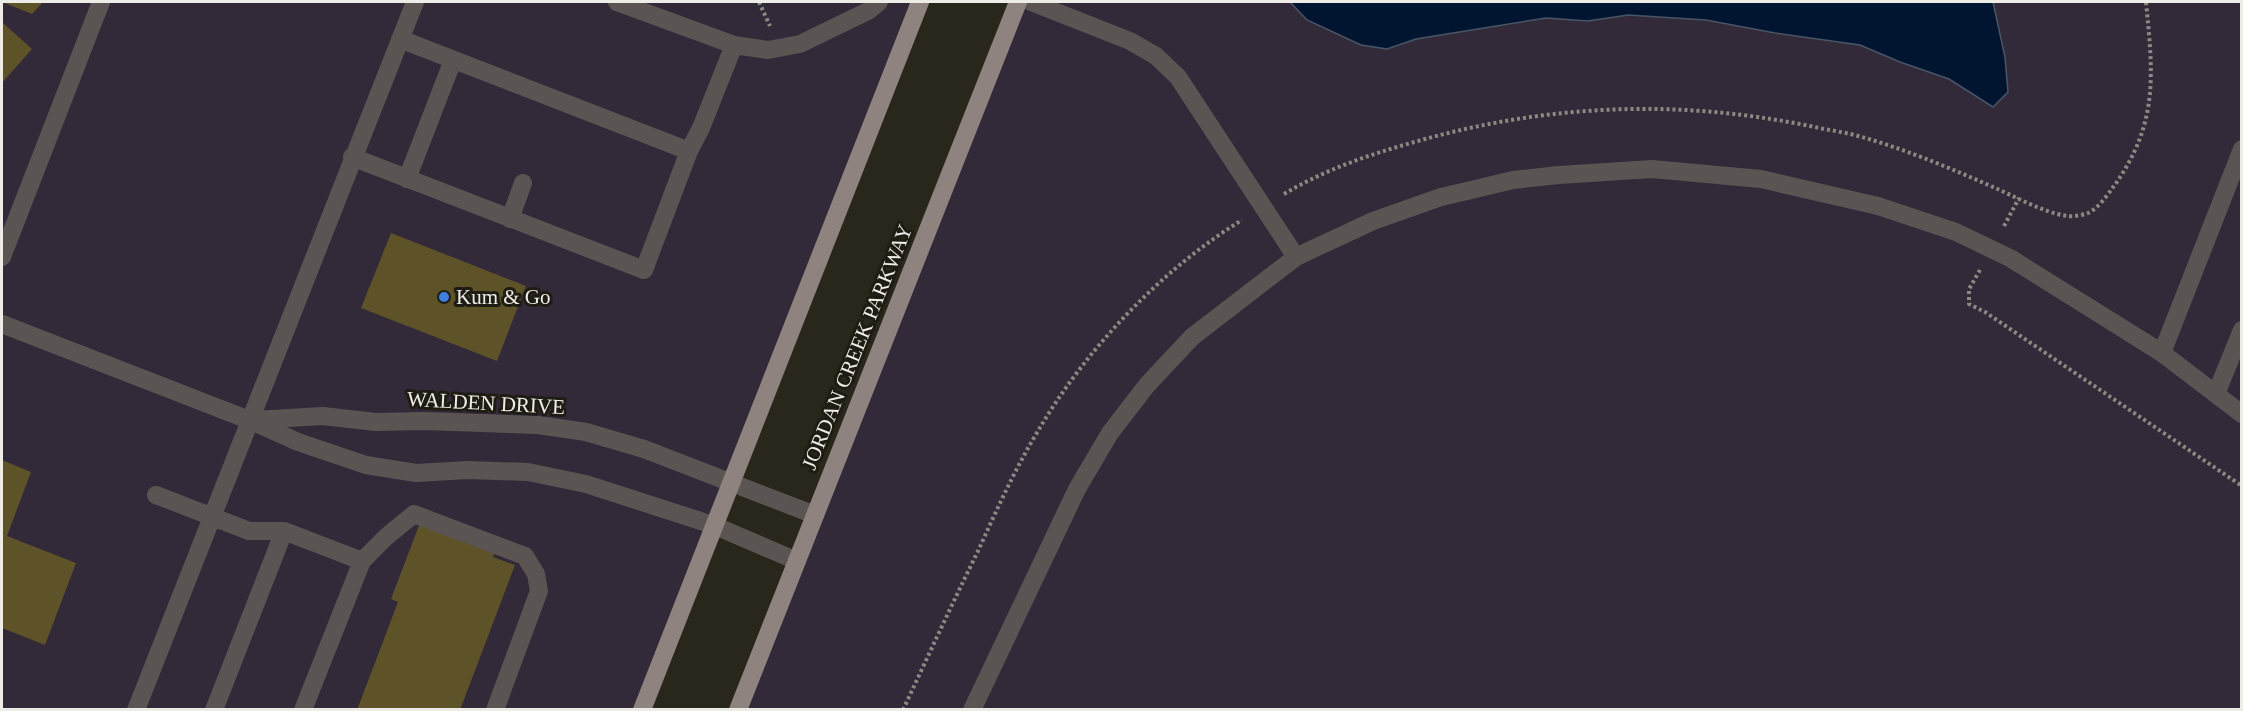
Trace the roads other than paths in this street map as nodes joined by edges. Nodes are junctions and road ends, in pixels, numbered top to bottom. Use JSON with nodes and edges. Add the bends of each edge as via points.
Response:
{"nodes":[{"id":1,"x":101,"y":2,"type":"edge"},
{"id":2,"x":415,"y":2,"type":"edge"},
{"id":3,"x":617,"y":2,"type":"edge"},
{"id":4,"x":879,"y":2,"type":"edge"},
{"id":5,"x":920,"y":2,"type":"edge"},
{"id":6,"x":1018,"y":2,"type":"edge"},
{"id":7,"x":1031,"y":2,"type":"edge"},
{"id":8,"x":400,"y":39,"type":"junction"},
{"id":9,"x":734,"y":45,"type":"junction"},
{"id":10,"x":453,"y":60,"type":"junction"},
{"id":11,"x":2241,"y":148,"type":"edge"},
{"id":12,"x":689,"y":151,"type":"junction"},
{"id":13,"x":352,"y":158,"type":"junction"},
{"id":14,"x":407,"y":179,"type":"junction"},
{"id":15,"x":523,"y":183,"type":"dead end"},
{"id":16,"x":510,"y":219,"type":"junction"},
{"id":17,"x":2,"y":257,"type":"edge"},
{"id":18,"x":1296,"y":257,"type":"junction"},
{"id":19,"x":2,"y":324,"type":"edge"},
{"id":20,"x":2241,"y":330,"type":"edge"},
{"id":21,"x":2162,"y":353,"type":"junction"},
{"id":22,"x":2216,"y":394,"type":"junction"},
{"id":23,"x":2241,"y":414,"type":"edge"},
{"id":24,"x":249,"y":420,"type":"junction"},
{"id":25,"x":730,"y":482,"type":"junction"},
{"id":26,"x":156,"y":495,"type":"dead end"},
{"id":27,"x":815,"y":515,"type":"junction"},
{"id":28,"x":211,"y":516,"type":"junction"},
{"id":29,"x":713,"y":525,"type":"junction"},
{"id":30,"x":284,"y":531,"type":"junction"},
{"id":31,"x":362,"y":561,"type":"junction"},
{"id":32,"x":797,"y":561,"type":"junction"},
{"id":33,"x":136,"y":710,"type":"edge"},
{"id":34,"x":214,"y":710,"type":"edge"},
{"id":35,"x":303,"y":710,"type":"edge"},
{"id":36,"x":495,"y":710,"type":"edge"},
{"id":37,"x":642,"y":710,"type":"edge"},
{"id":38,"x":738,"y":710,"type":"edge"},
{"id":39,"x":972,"y":710,"type":"edge"}],
"edges":[{"from":1,"to":17,"type":"lane"},
{"from":2,"to":8,"type":"lane"},
{"from":3,"to":9,"type":"lane"},
{"from":4,"to":9,"type":"lane","via":[[800,44],[768,50]]},
{"from":5,"to":25,"type":"main road"},
{"from":6,"to":27,"type":"main road","name":"JORDAN CREEK PARKWAY"},
{"from":7,"to":18,"type":"lane","via":[[1130,41],[1156,56],[1178,77]]},
{"from":8,"to":10,"type":"lane"},
{"from":8,"to":13,"type":"lane"},
{"from":9,"to":12,"type":"lane"},
{"from":10,"to":12,"type":"lane","via":[[553,107]]},
{"from":10,"to":14,"type":"lane"},
{"from":11,"to":21,"type":"lane"},
{"from":12,"to":16,"type":"lane","via":[[644,270]]},
{"from":13,"to":14,"type":"lane"},
{"from":13,"to":24,"type":"lane"},
{"from":14,"to":16,"type":"lane"},
{"from":15,"to":16,"type":"lane"},
{"from":18,"to":21,"type":"lane","via":[[1373,221],[1441,197],[1513,180],[1652,169],[1721,174],[1802,187],[1878,206],[1956,232],[2010,258]]},
{"from":18,"to":39,"type":"lane","via":[[1191,338],[1110,433],[1077,489]]},
{"from":19,"to":24,"type":"lane","name":"WALDEN DRIVE"},
{"from":20,"to":22,"type":"lane"},
{"from":21,"to":22,"type":"lane"},
{"from":22,"to":23,"type":"lane"},
{"from":24,"to":25,"type":"lane","name":"WALDEN DRIVE","via":[[323,416],[376,422],[538,425],[644,449]]},
{"from":24,"to":28,"type":"lane"},
{"from":24,"to":29,"type":"lane","name":"WALDEN DRIVE","via":[[366,465],[416,473],[528,472],[586,484]]},
{"from":25,"to":27,"type":"lane","name":"WALDEN DRIVE"},
{"from":25,"to":29,"type":"main road"},
{"from":26,"to":28,"type":"lane"},
{"from":27,"to":32,"type":"main road","name":"JORDAN CREEK PARKWAY"},
{"from":28,"to":30,"type":"lane","via":[[249,531]]},
{"from":28,"to":33,"type":"lane"},
{"from":29,"to":32,"type":"lane","name":"WALDEN DRIVE"},
{"from":29,"to":37,"type":"main road"},
{"from":30,"to":31,"type":"lane"},
{"from":30,"to":34,"type":"lane"},
{"from":31,"to":35,"type":"lane"},
{"from":31,"to":36,"type":"lane","via":[[414,514],[525,556],[536,574],[539,591]]},
{"from":32,"to":38,"type":"main road","name":"JORDAN CREEK PARKWAY"}]}
